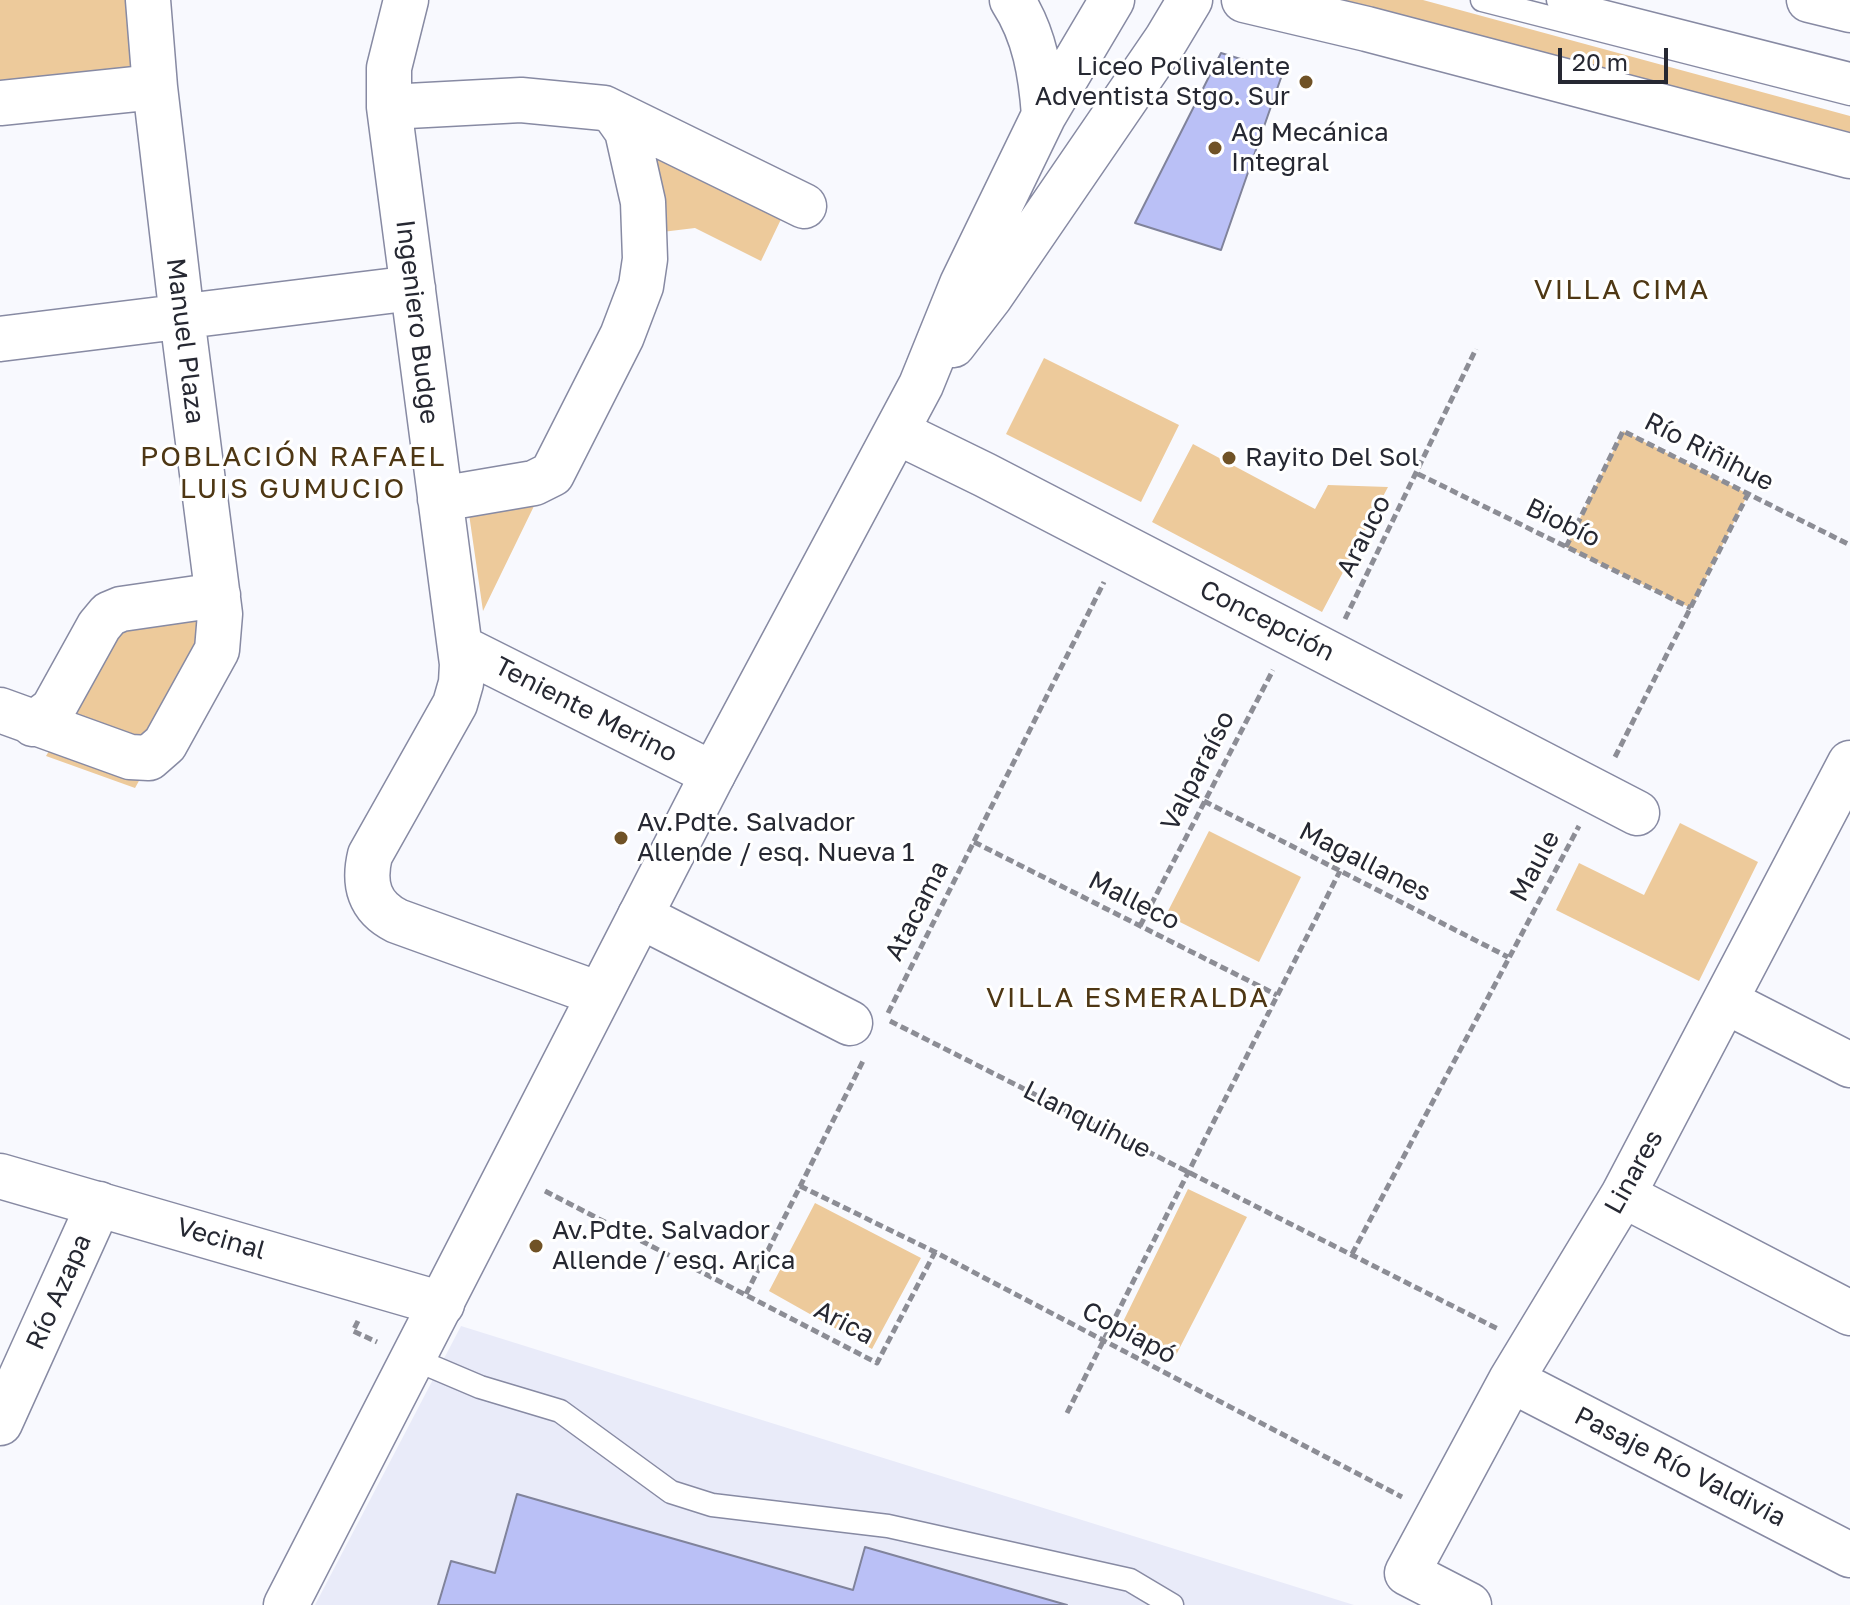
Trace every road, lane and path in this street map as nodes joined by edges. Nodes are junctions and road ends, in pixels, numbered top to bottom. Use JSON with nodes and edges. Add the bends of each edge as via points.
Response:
{"nodes":[{"id":1,"x":148,"y":0,"type":"edge"},
{"id":2,"x":406,"y":0,"type":"edge"},
{"id":3,"x":1012,"y":0,"type":"edge"},
{"id":4,"x":1112,"y":0,"type":"edge"},
{"id":5,"x":1190,"y":0,"type":"edge"},
{"id":6,"x":1244,"y":0,"type":"edge"},
{"id":7,"x":1482,"y":0,"type":"edge"},
{"id":8,"x":1558,"y":0,"type":"edge"},
{"id":9,"x":1809,"y":0,"type":"edge"},
{"id":10,"x":1850,"y":10,"type":"edge"},
{"id":11,"x":1850,"y":74,"type":"edge"},
{"id":12,"x":155,"y":87,"type":"junction"},
{"id":13,"x":1850,"y":94,"type":"edge"},
{"id":14,"x":0,"y":103,"type":"edge"},
{"id":15,"x":389,"y":107,"type":"junction"},
{"id":16,"x":615,"y":114,"type":"junction"},
{"id":17,"x":1044,"y":115,"type":"junction"},
{"id":18,"x":1850,"y":156,"type":"edge"},
{"id":19,"x":804,"y":206,"type":"dead end"},
{"id":20,"x":413,"y":288,"type":"junction"},
{"id":21,"x":182,"y":317,"type":"junction"},
{"id":22,"x":0,"y":339,"type":"edge"},
{"id":23,"x":1476,"y":349,"type":"dead end"},
{"id":24,"x":921,"y":385,"type":"junction"},
{"id":25,"x":897,"y":432,"type":"junction"},
{"id":26,"x":1418,"y":474,"type":"junction"},
{"id":27,"x":1748,"y":494,"type":"junction"},
{"id":28,"x":440,"y":499,"type":"junction"},
{"id":29,"x":1850,"y":545,"type":"edge"},
{"id":30,"x":1122,"y":546,"type":"junction"},
{"id":31,"x":1566,"y":547,"type":"junction"},
{"id":32,"x":218,"y":595,"type":"junction"},
{"id":33,"x":1691,"y":608,"type":"junction"},
{"id":34,"x":1310,"y":643,"type":"junction"},
{"id":35,"x":460,"y":647,"type":"junction"},
{"id":36,"x":16,"y":717,"type":"edge"},
{"id":37,"x":1850,"y":763,"type":"edge"},
{"id":38,"x":713,"y":774,"type":"junction"},
{"id":39,"x":1597,"y":792,"type":"junction"},
{"id":40,"x":1204,"y":801,"type":"junction"},
{"id":41,"x":1840,"y":809,"type":"edge"},
{"id":42,"x":1637,"y":813,"type":"dead end"},
{"id":43,"x":974,"y":842,"type":"junction"},
{"id":44,"x":1340,"y":871,"type":"junction"},
{"id":45,"x":640,"y":916,"type":"junction"},
{"id":46,"x":1140,"y":926,"type":"junction"},
{"id":47,"x":1508,"y":957,"type":"junction"},
{"id":48,"x":599,"y":994,"type":"junction"},
{"id":49,"x":1277,"y":995,"type":"junction"},
{"id":50,"x":1725,"y":1001,"type":"junction"},
{"id":51,"x":866,"y":1034,"type":"junction"},
{"id":52,"x":1850,"y":1065,"type":"edge"},
{"id":53,"x":1188,"y":1171,"type":"junction"},
{"id":54,"x":510,"y":1173,"type":"junction"},
{"id":55,"x":0,"y":1176,"type":"edge"},
{"id":56,"x":800,"y":1186,"type":"junction"},
{"id":57,"x":1623,"y":1195,"type":"junction"},
{"id":58,"x":99,"y":1204,"type":"junction"},
{"id":59,"x":935,"y":1252,"type":"junction"},
{"id":60,"x":1352,"y":1254,"type":"junction"},
{"id":61,"x":746,"y":1294,"type":"junction"},
{"id":62,"x":442,"y":1304,"type":"junction"},
{"id":63,"x":1850,"y":1313,"type":"edge"},
{"id":64,"x":1102,"y":1342,"type":"junction"},
{"id":65,"x":414,"y":1359,"type":"junction"},
{"id":66,"x":1521,"y":1363,"type":"junction"},
{"id":67,"x":1067,"y":1413,"type":"dead end"},
{"id":68,"x":0,"y":1423,"type":"edge"},
{"id":69,"x":1439,"y":1515,"type":"junction"},
{"id":70,"x":1850,"y":1555,"type":"edge"},
{"id":71,"x":286,"y":1605,"type":"edge"},
{"id":72,"x":1172,"y":1605,"type":"edge"},
{"id":73,"x":1469,"y":1605,"type":"edge"}],
"edges":[{"from":1,"to":12,"type":"street","name":"Manuel Plaza"},
{"from":2,"to":15,"type":"street","name":"Ingeniero Budge","via":[[389,68]]},
{"from":3,"to":17,"type":"street","via":[[1038,65]]},
{"from":4,"to":17,"type":"street"},
{"from":5,"to":24,"type":"street","via":[[990,297]]},
{"from":6,"to":18,"type":"street"},
{"from":7,"to":13,"type":"lane"},
{"from":8,"to":11,"type":"lane"},
{"from":9,"to":10,"type":"street"},
{"from":12,"to":14,"type":"street"},
{"from":12,"to":21,"type":"street","name":"Manuel Plaza"},
{"from":15,"to":16,"type":"street","via":[[521,100],[591,105]]},
{"from":15,"to":20,"type":"street","name":"Ingeniero Budge"},
{"from":16,"to":19,"type":"street"},
{"from":16,"to":28,"type":"street","via":[[627,131],[643,202],[645,259],[633,312],[552,474],[534,483]]},
{"from":17,"to":24,"type":"street","via":[[962,284]]},
{"from":20,"to":21,"type":"street"},
{"from":20,"to":28,"type":"street","name":"Ingeniero Budge"},
{"from":21,"to":22,"type":"street"},
{"from":21,"to":32,"type":"street","name":"Manuel Plaza"},
{"from":23,"to":26,"type":"path","name":"Arauco"},
{"from":24,"to":25,"type":"street"},
{"from":25,"to":30,"type":"street","name":"Concepción"},
{"from":25,"to":38,"type":"street"},
{"from":26,"to":31,"type":"path","name":"Biobío"},
{"from":26,"to":34,"type":"path","name":"Arauco"},
{"from":27,"to":29,"type":"path","name":"Río Riñihue"},
{"from":27,"to":31,"type":"path","name":"Río Riñihue","via":[[1623,431]]},
{"from":27,"to":33,"type":"path","name":"Maule"},
{"from":28,"to":35,"type":"street","name":"Ingeniero Budge"},
{"from":30,"to":34,"type":"street","name":"Concepción"},
{"from":30,"to":43,"type":"path","name":"Atacama"},
{"from":31,"to":33,"type":"path","name":"Biobío"},
{"from":32,"to":36,"type":"street","name":"Manuel Plaza","via":[[109,614],[53,709]]},
{"from":32,"to":36,"type":"street","name":"Manuel Plaza","via":[[217,650],[165,744],[149,758],[130,757]]},
{"from":33,"to":39,"type":"path","name":"Maule"},
{"from":34,"to":39,"type":"street","name":"Concepción"},
{"from":34,"to":40,"type":"path","name":"Valparaíso"},
{"from":35,"to":38,"type":"street","name":"Teniente Merino"},
{"from":35,"to":48,"type":"street","name":"Ingeniero Budge","via":[[461,683],[455,704],[370,855],[369,896],[385,916]]},
{"from":37,"to":41,"type":"street","name":"Linares"},
{"from":38,"to":45,"type":"street"},
{"from":39,"to":42,"type":"street","name":"Concepción"},
{"from":39,"to":47,"type":"path","name":"Maule"},
{"from":40,"to":44,"type":"path","name":"Magallanes"},
{"from":40,"to":46,"type":"path","name":"Valparaíso"},
{"from":41,"to":50,"type":"street","name":"Linares"},
{"from":43,"to":46,"type":"path","name":"Malleco"},
{"from":43,"to":51,"type":"path","name":"Atacama"},
{"from":44,"to":47,"type":"path","name":"Magallanes"},
{"from":44,"to":49,"type":"path"},
{"from":45,"to":48,"type":"street"},
{"from":45,"to":51,"type":"street"},
{"from":46,"to":49,"type":"path","name":"Malleco"},
{"from":47,"to":60,"type":"path","name":"Maule"},
{"from":48,"to":54,"type":"street"},
{"from":49,"to":53,"type":"path"},
{"from":50,"to":52,"type":"street"},
{"from":50,"to":57,"type":"street","name":"Linares"},
{"from":51,"to":53,"type":"path","name":"Llanquihue"},
{"from":51,"to":56,"type":"path","name":"Atacama"},
{"from":53,"to":60,"type":"path","name":"Llanquihue"},
{"from":53,"to":64,"type":"path"},
{"from":54,"to":61,"type":"path","name":"Arica"},
{"from":54,"to":62,"type":"street"},
{"from":55,"to":58,"type":"street","name":"Vecinal"},
{"from":56,"to":59,"type":"path","name":"Copiapó"},
{"from":56,"to":61,"type":"path","name":"Atacama"},
{"from":57,"to":63,"type":"street"},
{"from":57,"to":66,"type":"street","name":"Linares"},
{"from":58,"to":62,"type":"street","name":"Vecinal"},
{"from":58,"to":68,"type":"street","name":"Río Azapa"},
{"from":59,"to":61,"type":"path","name":"Arica","via":[[877,1363]]},
{"from":59,"to":64,"type":"path","name":"Copiapó"},
{"from":60,"to":66,"type":"path","name":"Llanquihue"},
{"from":62,"to":65,"type":"street"},
{"from":64,"to":67,"type":"path"},
{"from":64,"to":69,"type":"path","name":"Copiapó"},
{"from":65,"to":71,"type":"street"},
{"from":65,"to":72,"type":"lane","via":[[480,1387],[560,1411],[671,1492],[712,1505],[888,1526],[1130,1580]]},
{"from":66,"to":69,"type":"street","name":"Linares"},
{"from":66,"to":70,"type":"street","name":"Pasaje Río Valdivia"},
{"from":69,"to":73,"type":"street","name":"Linares","via":[[1407,1573]]}]}
